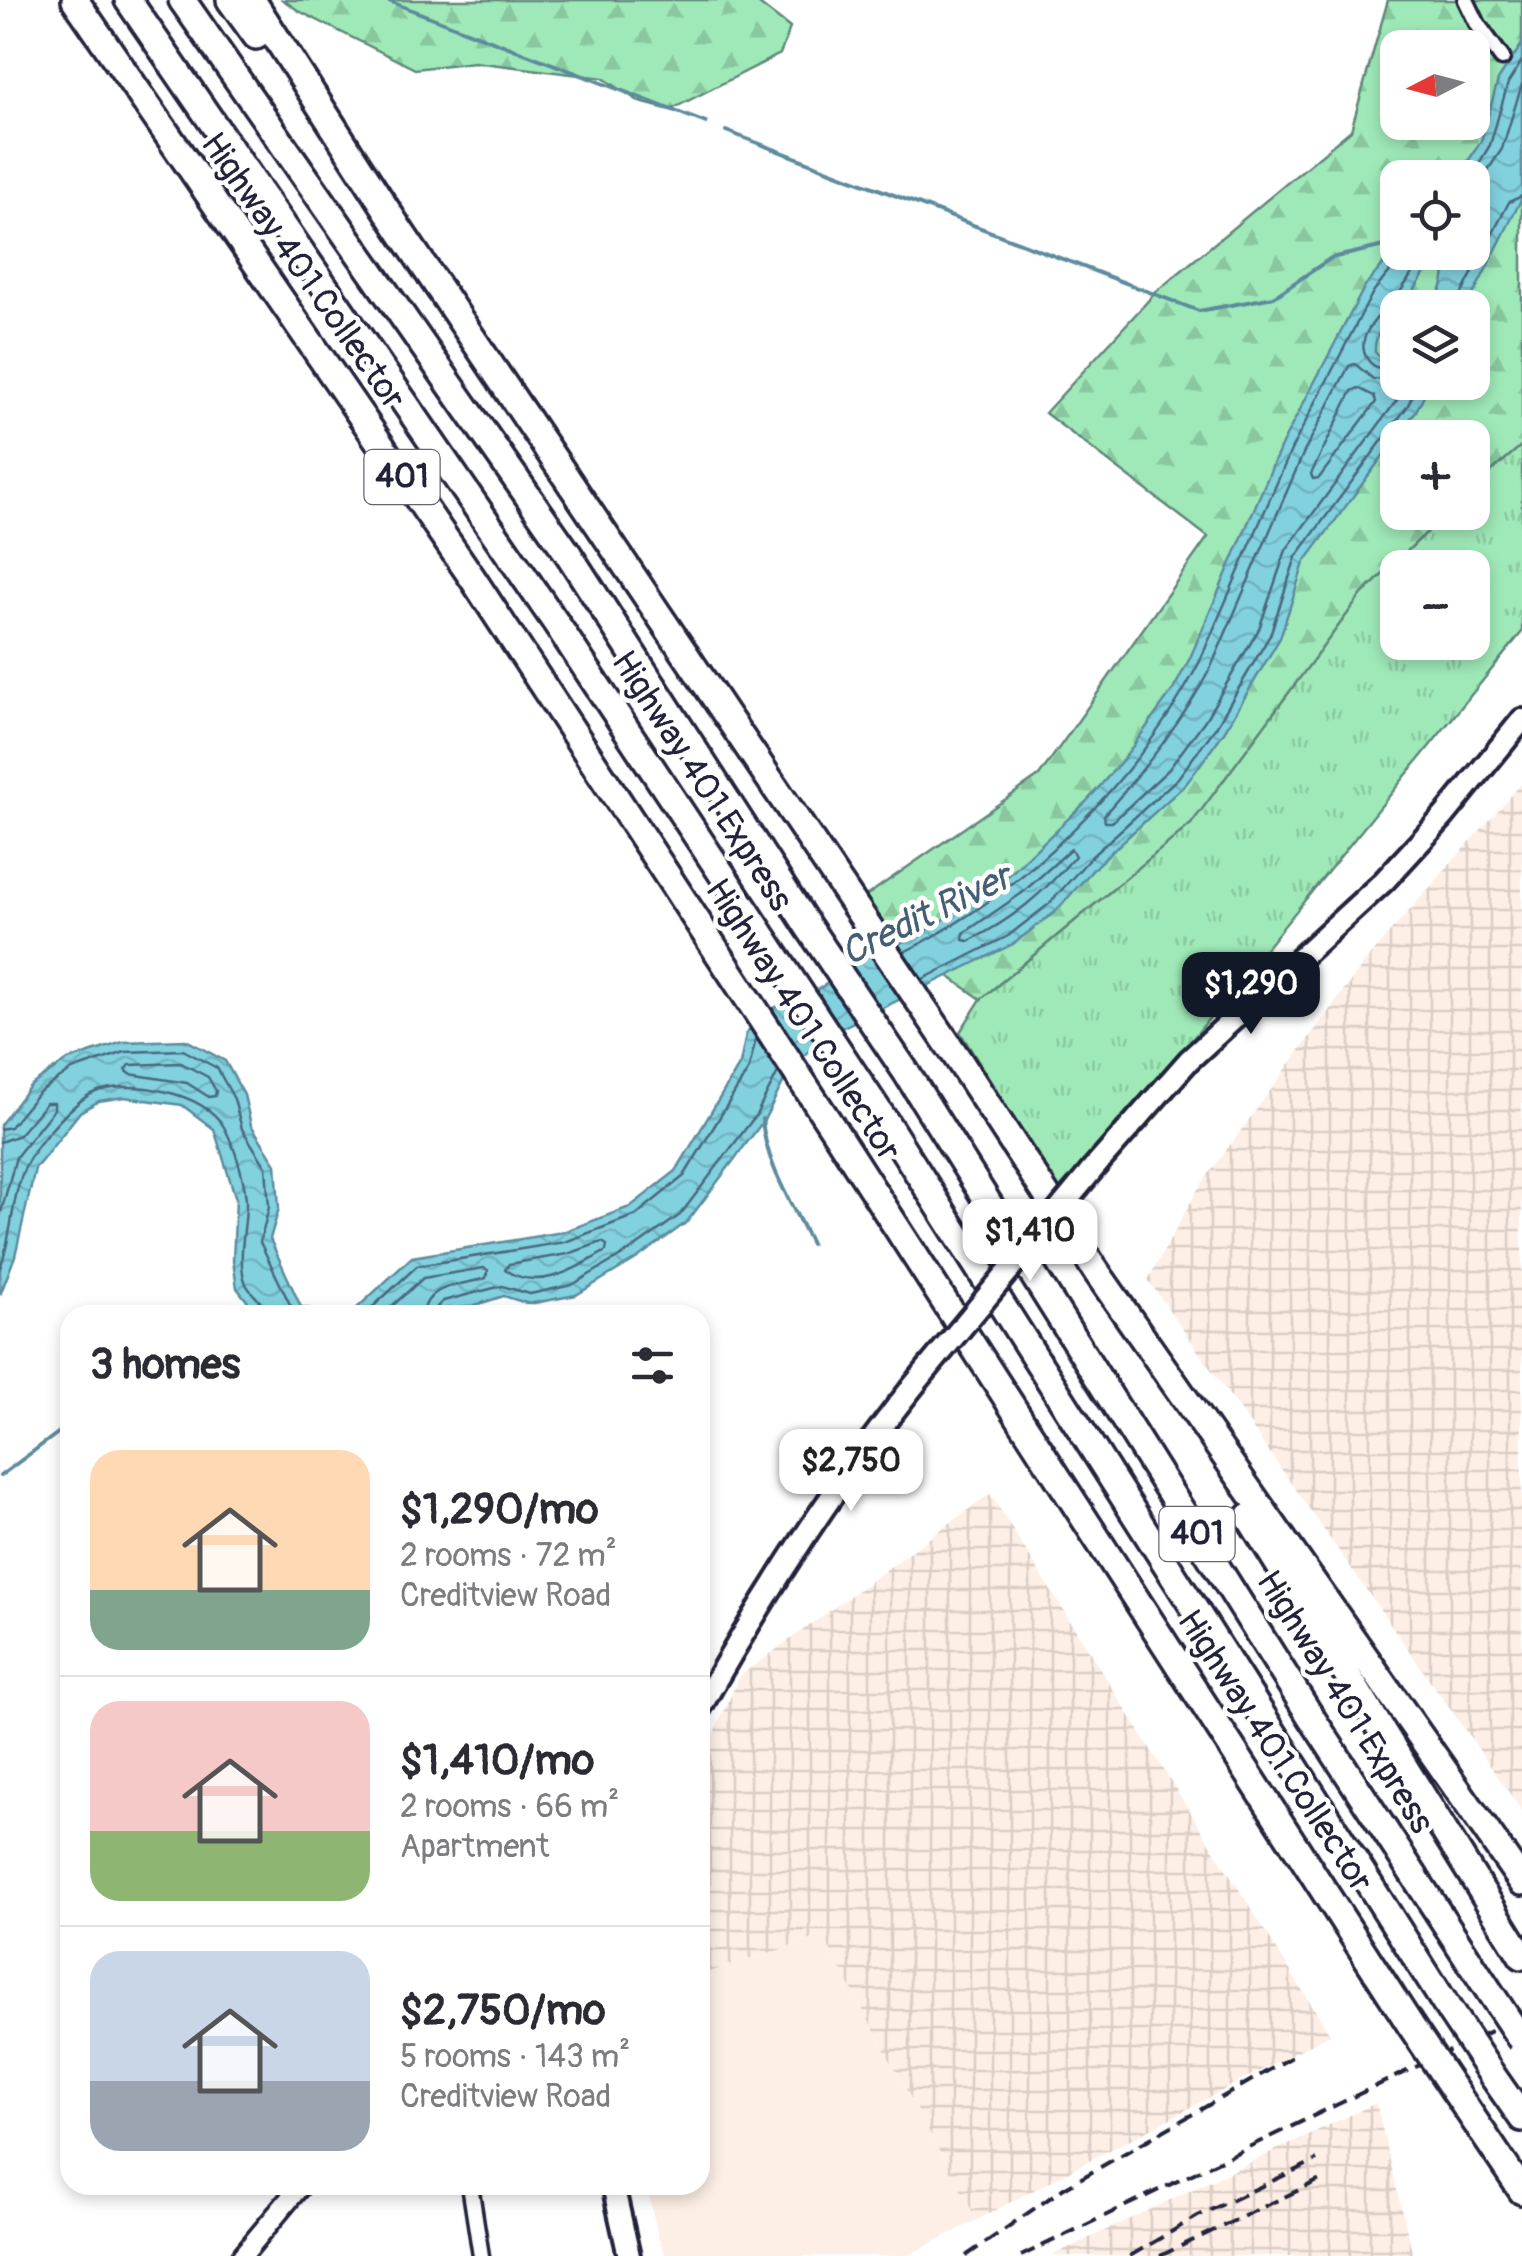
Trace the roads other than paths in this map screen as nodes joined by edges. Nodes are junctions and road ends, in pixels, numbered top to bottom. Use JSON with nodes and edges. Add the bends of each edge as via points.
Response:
{"nodes":[{"id":1,"x":74,"y":0,"type":"edge"},
{"id":2,"x":128,"y":0,"type":"edge"},
{"id":3,"x":182,"y":0,"type":"edge"},
{"id":4,"x":230,"y":0,"type":"edge"},
{"id":5,"x":252,"y":0,"type":"edge"},
{"id":6,"x":1466,"y":0,"type":"edge"},
{"id":7,"x":1502,"y":58,"type":"dead end"},
{"id":8,"x":399,"y":229,"type":"junction"},
{"id":9,"x":1522,"y":720,"type":"edge"},
{"id":10,"x":1096,"y":1271,"type":"junction"},
{"id":11,"x":710,"y":1691,"type":"edge"},
{"id":12,"x":1522,"y":1882,"type":"edge"},
{"id":13,"x":1522,"y":1956,"type":"edge"},
{"id":14,"x":1522,"y":2041,"type":"edge"},
{"id":15,"x":1522,"y":2118,"type":"edge"},
{"id":16,"x":1522,"y":2191,"type":"edge"},
{"id":17,"x":293,"y":2195,"type":"edge"},
{"id":18,"x":472,"y":2195,"type":"edge"},
{"id":19,"x":615,"y":2195,"type":"edge"},
{"id":20,"x":242,"y":2256,"type":"edge"},
{"id":21,"x":481,"y":2256,"type":"edge"},
{"id":22,"x":629,"y":2256,"type":"edge"}],
"edges":[{"from":1,"to":16,"type":"highway","name":"Highway 401 Collector","number":"401","bridge":true,"via":[[471,576]]},
{"from":2,"to":15,"type":"highway","name":"Highway 401 Express","number":"401","bridge":true,"via":[[556,623],[868,1096]]},
{"from":3,"to":14,"type":"highway","name":"Highway 401 Express","number":"401","bridge":true,"via":[[569,555]]},
{"from":4,"to":8,"type":"highway"},
{"from":5,"to":8,"type":"highway","number":"401"},
{"from":6,"to":7,"type":"street"},
{"from":8,"to":10,"type":"highway","number":"401"},
{"from":9,"to":11,"type":"main road","bridge":true,"via":[[1384,882],[1190,1060],[1094,1169],[844,1478]]},
{"from":10,"to":12,"type":"highway","number":"401"},
{"from":10,"to":13,"type":"highway"},
{"from":17,"to":20,"type":"street"},
{"from":18,"to":21,"type":"street"},
{"from":19,"to":22,"type":"main road"}]}
